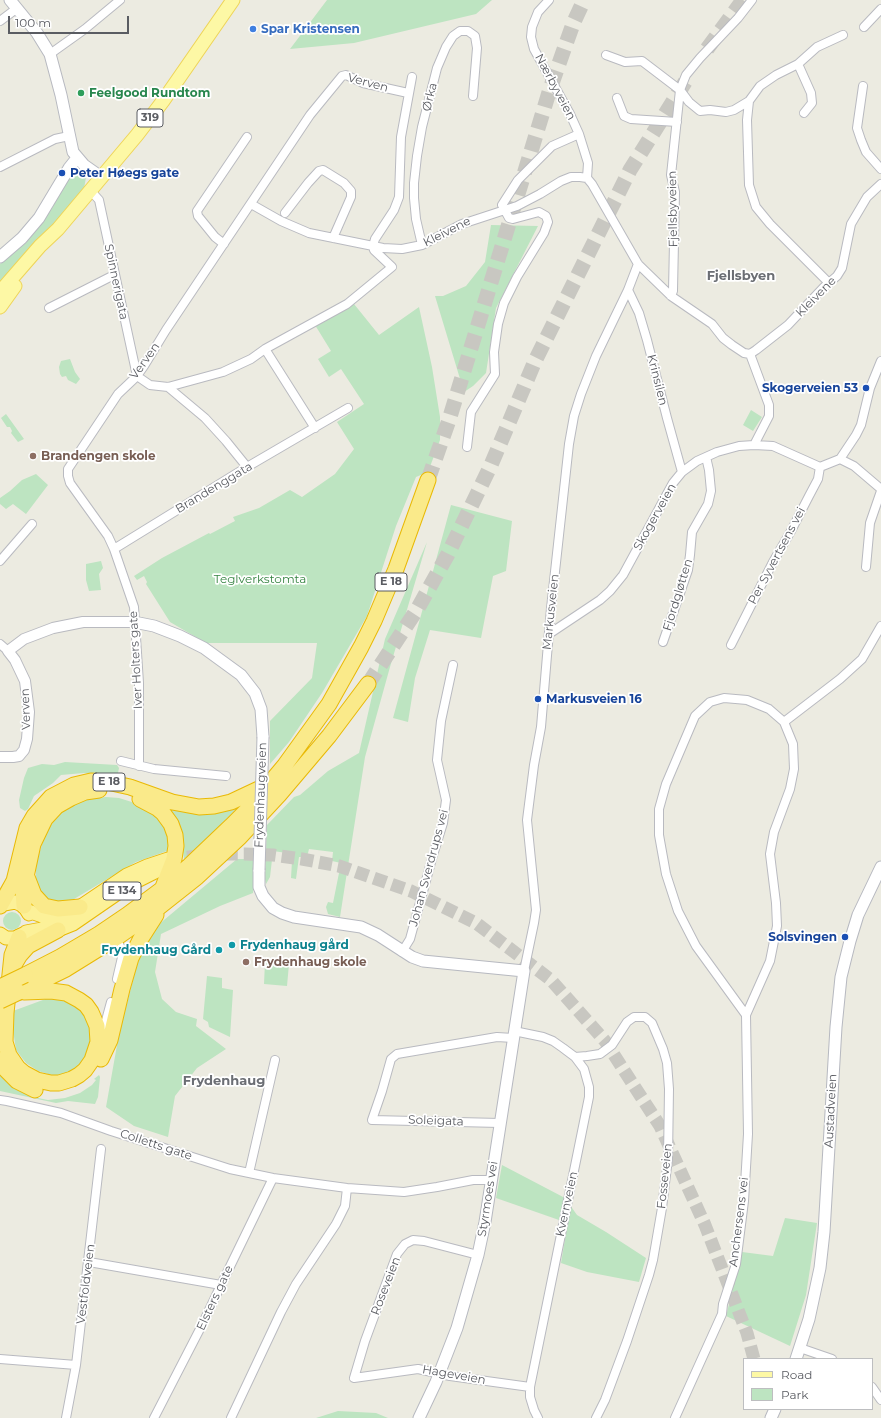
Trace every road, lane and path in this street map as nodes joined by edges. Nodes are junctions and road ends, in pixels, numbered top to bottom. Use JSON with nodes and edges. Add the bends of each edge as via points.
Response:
{"nodes":[{"id":1,"x":120,"y":0,"type":"edge"},
{"id":2,"x":233,"y":0,"type":"edge"},
{"id":3,"x":550,"y":0,"type":"edge"},
{"id":4,"x":752,"y":0,"type":"edge"},
{"id":5,"x":13,"y":5,"type":"edge"},
{"id":6,"x":881,"y":9,"type":"edge"},
{"id":7,"x":0,"y":21,"type":"edge"},
{"id":8,"x":864,"y":27,"type":"dead end"},
{"id":9,"x":843,"y":35,"type":"dead end"},
{"id":10,"x":50,"y":54,"type":"junction"},
{"id":11,"x":606,"y":55,"type":"dead end"},
{"id":12,"x":798,"y":64,"type":"junction"},
{"id":13,"x":412,"y":77,"type":"dead end"},
{"id":14,"x":864,"y":86,"type":"dead end"},
{"id":15,"x":680,"y":90,"type":"junction"},
{"id":16,"x":408,"y":93,"type":"junction"},
{"id":17,"x":473,"y":96,"type":"dead end"},
{"id":18,"x":617,"y":98,"type":"dead end"},
{"id":19,"x":749,"y":101,"type":"junction"},
{"id":20,"x":804,"y":113,"type":"dead end"},
{"id":21,"x":677,"y":122,"type":"junction"},
{"id":22,"x":579,"y":134,"type":"junction"},
{"id":23,"x":70,"y":136,"type":"junction"},
{"id":24,"x":248,"y":137,"type":"dead end"},
{"id":25,"x":77,"y":158,"type":"junction"},
{"id":26,"x":0,"y":167,"type":"edge"},
{"id":27,"x":881,"y":169,"type":"edge"},
{"id":28,"x":101,"y":177,"type":"junction"},
{"id":29,"x":587,"y":178,"type":"junction"},
{"id":30,"x":881,"y":184,"type":"edge"},
{"id":31,"x":90,"y":190,"type":"junction"},
{"id":32,"x":251,"y":204,"type":"junction"},
{"id":33,"x":503,"y":209,"type":"junction"},
{"id":34,"x":285,"y":213,"type":"dead end"},
{"id":35,"x":58,"y":229,"type":"junction"},
{"id":36,"x":333,"y":238,"type":"junction"},
{"id":37,"x":224,"y":244,"type":"junction"},
{"id":38,"x":373,"y":246,"type":"junction"},
{"id":39,"x":420,"y":246,"type":"junction"},
{"id":40,"x":0,"y":257,"type":"edge"},
{"id":41,"x":638,"y":264,"type":"junction"},
{"id":42,"x":114,"y":275,"type":"junction"},
{"id":43,"x":829,"y":283,"type":"junction"},
{"id":44,"x":628,"y":290,"type":"junction"},
{"id":45,"x":0,"y":292,"type":"edge"},
{"id":46,"x":671,"y":296,"type":"junction"},
{"id":47,"x":0,"y":307,"type":"edge"},
{"id":48,"x":49,"y":308,"type":"dead end"},
{"id":49,"x":265,"y":349,"type":"junction"},
{"id":50,"x":750,"y":354,"type":"junction"},
{"id":51,"x":881,"y":361,"type":"edge"},
{"id":52,"x":137,"y":376,"type":"junction"},
{"id":53,"x":168,"y":387,"type":"junction"},
{"id":54,"x":348,"y":408,"type":"dead end"},
{"id":55,"x":315,"y":428,"type":"junction"},
{"id":56,"x":754,"y":445,"type":"junction"},
{"id":57,"x":467,"y":447,"type":"dead end"},
{"id":58,"x":706,"y":457,"type":"junction"},
{"id":59,"x":840,"y":459,"type":"junction"},
{"id":60,"x":820,"y":467,"type":"junction"},
{"id":61,"x":247,"y":468,"type":"junction"},
{"id":62,"x":682,"y":472,"type":"junction"},
{"id":63,"x":68,"y":476,"type":"joint"},
{"id":64,"x":428,"y":480,"type":"tunnel mouth"},
{"id":65,"x":881,"y":490,"type":"edge"},
{"id":66,"x":30,"y":527,"type":"dead end"},
{"id":67,"x":114,"y":549,"type":"junction"},
{"id":68,"x":0,"y":561,"type":"edge"},
{"id":69,"x":866,"y":567,"type":"dead end"},
{"id":70,"x":134,"y":622,"type":"junction"},
{"id":71,"x":880,"y":629,"type":"edge"},
{"id":72,"x":549,"y":634,"type":"junction"},
{"id":73,"x":663,"y":642,"type":"dead end"},
{"id":74,"x":0,"y":644,"type":"edge"},
{"id":75,"x":731,"y":645,"type":"dead end"},
{"id":76,"x":8,"y":651,"type":"junction"},
{"id":77,"x":453,"y":665,"type":"dead end"},
{"id":78,"x":368,"y":684,"type":"tunnel mouth"},
{"id":79,"x":784,"y":722,"type":"junction"},
{"id":80,"x":0,"y":757,"type":"edge"},
{"id":81,"x":121,"y":761,"type":"dead end"},
{"id":82,"x":139,"y":766,"type":"junction"},
{"id":83,"x":226,"y":776,"type":"dead end"},
{"id":84,"x":270,"y":784,"type":"junction"},
{"id":85,"x":881,"y":867,"type":"edge"},
{"id":86,"x":27,"y":877,"type":"junction"},
{"id":87,"x":162,"y":889,"type":"junction"},
{"id":88,"x":163,"y":905,"type":"junction"},
{"id":89,"x":0,"y":906,"type":"edge"},
{"id":90,"x":80,"y":907,"type":"junction"},
{"id":91,"x":26,"y":909,"type":"junction"},
{"id":92,"x":58,"y":930,"type":"junction"},
{"id":93,"x":0,"y":934,"type":"edge"},
{"id":94,"x":22,"y":935,"type":"junction"},
{"id":95,"x":116,"y":938,"type":"junction"},
{"id":96,"x":402,"y":952,"type":"junction"},
{"id":97,"x":11,"y":970,"type":"junction"},
{"id":98,"x":524,"y":971,"type":"junction"},
{"id":99,"x":0,"y":987,"type":"edge"},
{"id":100,"x":25,"y":991,"type":"junction"},
{"id":101,"x":0,"y":1001,"type":"edge"},
{"id":102,"x":746,"y":1014,"type":"junction"},
{"id":103,"x":514,"y":1035,"type":"junction"},
{"id":104,"x":98,"y":1042,"type":"junction"},
{"id":105,"x":575,"y":1057,"type":"junction"},
{"id":106,"x":0,"y":1060,"type":"edge"},
{"id":107,"x":275,"y":1060,"type":"dead end"},
{"id":108,"x":0,"y":1100,"type":"edge"},
{"id":109,"x":372,"y":1120,"type":"joint"},
{"id":110,"x":500,"y":1123,"type":"junction"},
{"id":111,"x":101,"y":1149,"type":"dead end"},
{"id":112,"x":249,"y":1173,"type":"junction"},
{"id":113,"x":273,"y":1178,"type":"junction"},
{"id":114,"x":491,"y":1180,"type":"junction"},
{"id":115,"x":347,"y":1188,"type":"junction"},
{"id":116,"x":478,"y":1255,"type":"junction"},
{"id":117,"x":89,"y":1262,"type":"junction"},
{"id":118,"x":220,"y":1285,"type":"junction"},
{"id":119,"x":800,"y":1348,"type":"junction"},
{"id":120,"x":796,"y":1358,"type":"edge"},
{"id":121,"x":829,"y":1358,"type":"edge"},
{"id":122,"x":0,"y":1360,"type":"edge"},
{"id":123,"x":76,"y":1365,"type":"junction"},
{"id":124,"x":440,"y":1373,"type":"junction"},
{"id":125,"x":354,"y":1378,"type":"joint"},
{"id":126,"x":530,"y":1387,"type":"junction"},
{"id":127,"x":873,"y":1388,"type":"edge"},
{"id":128,"x":881,"y":1400,"type":"edge"},
{"id":129,"x":66,"y":1418,"type":"edge"},
{"id":130,"x":154,"y":1418,"type":"edge"},
{"id":131,"x":231,"y":1418,"type":"edge"},
{"id":132,"x":419,"y":1418,"type":"edge"},
{"id":133,"x":538,"y":1418,"type":"edge"},
{"id":134,"x":596,"y":1418,"type":"edge"},
{"id":135,"x":675,"y":1418,"type":"edge"}],
"edges":[{"from":1,"to":10,"type":"street"},
{"from":2,"to":28,"type":"main road","number":"319","via":[[158,107]]},
{"from":3,"to":22,"type":"street","name":"Nærbyveien","via":[[538,12],[531,37],[534,49]]},
{"from":4,"to":15,"type":"street","name":"Fjellsbyveien","via":[[686,74]]},
{"from":5,"to":7,"type":"street"},
{"from":5,"to":10,"type":"main road","via":[[37,33]]},
{"from":6,"to":8,"type":"street"},
{"from":9,"to":12,"type":"street","via":[[817,47]]},
{"from":10,"to":23,"type":"main road"},
{"from":11,"to":15,"type":"street","via":[[625,62],[642,61]]},
{"from":12,"to":19,"type":"street","via":[[760,86]]},
{"from":12,"to":20,"type":"street","via":[[811,93],[812,103]]},
{"from":13,"to":16,"type":"street"},
{"from":14,"to":27,"type":"street","via":[[857,128],[866,152]]},
{"from":15,"to":19,"type":"street","via":[[700,111],[726,112]]},
{"from":15,"to":21,"type":"street","name":"Fjellsbyveien"},
{"from":16,"to":32,"type":"street","name":"Verven","via":[[342,76],[310,115]]},
{"from":16,"to":38,"type":"street","via":[[401,137],[399,197]]},
{"from":17,"to":39,"type":"street","name":"Ørka","via":[[477,48],[475,36],[468,31],[460,31],[446,47],[437,68],[420,142],[414,183]]},
{"from":18,"to":21,"type":"street","via":[[624,116],[631,119]]},
{"from":19,"to":43,"type":"street","via":[[749,185],[756,207]]},
{"from":21,"to":46,"type":"street","name":"Fjellsbyveien","via":[[671,175],[675,192]]},
{"from":22,"to":29,"type":"street","name":"Nærbyveien","via":[[588,163]]},
{"from":22,"to":33,"type":"street","via":[[552,146],[538,159],[505,198]]},
{"from":23,"to":25,"type":"main road"},
{"from":23,"to":26,"type":"street","via":[[55,139]]},
{"from":24,"to":37,"type":"street","via":[[197,211],[214,237]]},
{"from":25,"to":28,"type":"main road"},
{"from":25,"to":40,"type":"main road","via":[[39,218],[22,238]]},
{"from":28,"to":31,"type":"main road","number":"319"},
{"from":29,"to":33,"type":"street","name":"Kleivene","via":[[571,177],[517,206]]},
{"from":29,"to":41,"type":"street"},
{"from":30,"to":43,"type":"street","name":"Kleivene","via":[[867,197],[850,224],[842,268]]},
{"from":31,"to":35,"type":"main road","number":"319"},
{"from":31,"to":42,"type":"street","name":"Spinnerigata","via":[[99,200]]},
{"from":32,"to":36,"type":"street","name":"Kleivene","via":[[309,233]]},
{"from":32,"to":37,"type":"street","name":"Verven"},
{"from":33,"to":39,"type":"street","name":"Kleivene","via":[[462,224]]},
{"from":33,"to":57,"type":"street","via":[[508,218],[539,212],[546,216],[548,222],[504,303],[494,352],[495,374],[471,412]]},
{"from":34,"to":36,"type":"street","via":[[319,171],[324,170],[344,183],[351,191],[351,197]]},
{"from":35,"to":45,"type":"main road","number":"319"},
{"from":35,"to":47,"type":"main road","number":"319"},
{"from":36,"to":38,"type":"street","name":"Kleivene"},
{"from":37,"to":52,"type":"street","name":"Verven"},
{"from":38,"to":39,"type":"street","name":"Kleivene","via":[[402,249]]},
{"from":38,"to":49,"type":"street","via":[[392,268],[347,304]]},
{"from":41,"to":44,"type":"street","name":"Markusveien"},
{"from":41,"to":46,"type":"street"},
{"from":42,"to":48,"type":"street"},
{"from":42,"to":52,"type":"street","name":"Spinnerigata"},
{"from":43,"to":50,"type":"street","name":"Kleivene","via":[[788,325]]},
{"from":44,"to":62,"type":"street","name":"Krinsilen","via":[[639,313]]},
{"from":44,"to":72,"type":"street","name":"Markusveien","via":[[596,356],[574,416]]},
{"from":46,"to":50,"type":"street","via":[[712,324],[732,345]]},
{"from":49,"to":53,"type":"street","via":[[230,369]]},
{"from":49,"to":55,"type":"street"},
{"from":50,"to":56,"type":"street","via":[[769,405],[768,416]]},
{"from":51,"to":59,"type":"street","via":[[870,388],[861,425]]},
{"from":52,"to":53,"type":"street","via":[[150,385]]},
{"from":52,"to":63,"type":"street","name":"Verven","via":[[118,394],[70,466]]},
{"from":53,"to":61,"type":"street","via":[[205,418]]},
{"from":54,"to":55,"type":"street","name":"Brandenggata"},
{"from":55,"to":61,"type":"street","name":"Brandenggata"},
{"from":56,"to":58,"type":"street","name":"Skogerveien","via":[[739,446]]},
{"from":56,"to":60,"type":"street","name":"Skogerveien","via":[[772,446]]},
{"from":58,"to":62,"type":"street","name":"Skogerveien"},
{"from":58,"to":73,"type":"street","name":"Fjordgløtten","via":[[711,491],[708,504],[692,532],[688,570]]},
{"from":59,"to":60,"type":"street"},
{"from":59,"to":65,"type":"street","via":[[854,466]]},
{"from":60,"to":75,"type":"street","name":"Per Syvertsens vei","via":[[818,479],[810,496]]},
{"from":61,"to":67,"type":"street","name":"Brandenggata"},
{"from":62,"to":72,"type":"street","name":"Skogerveien","via":[[673,483],[623,575],[610,591]]},
{"from":63,"to":67,"type":"street","name":"Iver Holters gate","via":[[70,483],[108,536]]},
{"from":64,"to":84,"type":"highway","number":"E 18","via":[[396,569],[361,647],[329,704]]},
{"from":65,"to":69,"type":"street","via":[[870,523]]},
{"from":66,"to":68,"type":"street"},
{"from":67,"to":70,"type":"street","name":"Iver Holters gate","via":[[132,601]]},
{"from":70,"to":76,"type":"street","name":"Frydenhaugveien","via":[[83,622],[53,628],[24,638]]},
{"from":70,"to":82,"type":"street","name":"Iver Holters gate","via":[[140,683]]},
{"from":70,"to":96,"type":"main road","name":"Frydenhaugveien","bridge":true,"via":[[154,626],[204,648],[241,675],[255,693],[261,709],[263,737],[259,887],[266,901],[273,908],[294,917],[368,930]]},
{"from":71,"to":79,"type":"street","via":[[862,659]]},
{"from":72,"to":98,"type":"street","name":"Markusveien","via":[[541,727],[527,820],[536,910]]},
{"from":74,"to":76,"type":"street","name":"Verven"},
{"from":76,"to":80,"type":"street","name":"Verven","via":[[21,670],[28,692],[27,739],[19,756]]},
{"from":77,"to":96,"type":"street","name":"Johan Sverdrups vei","via":[[441,721],[437,760],[446,800],[443,823],[410,939]]},
{"from":78,"to":88,"type":"highway","via":[[320,747],[269,806],[212,863]]},
{"from":79,"to":102,"type":"street","name":"Anchersens vei","via":[[793,744],[794,769],[790,790],[774,832],[770,854],[777,926],[770,961]]},
{"from":79,"to":102,"type":"street","name":"Anchersens vei","via":[[769,709],[747,700],[724,698],[710,702],[695,716],[666,784],[659,809],[660,843],[666,874],[678,911],[696,946]]},
{"from":81,"to":82,"type":"street"},
{"from":82,"to":83,"type":"street"},
{"from":84,"to":87,"type":"highway","number":"E 18","via":[[216,841]]},
{"from":84,"to":89,"type":"highway","number":"E 18","via":[[231,802],[206,807],[172,802],[107,782],[91,781],[74,785],[51,797],[34,816],[27,828],[14,881]]},
{"from":85,"to":119,"type":"main road","name":"Austadveien","via":[[858,915],[841,978],[822,1251],[811,1313]]},
{"from":86,"to":87,"type":"highway","number":"E 18","via":[[33,844],[51,811],[78,795],[108,791],[149,803],[171,824],[176,851]]},
{"from":86,"to":90,"type":"highway","via":[[34,895],[44,906],[58,909]]},
{"from":86,"to":91,"type":"highway","number":"E 18","via":[[23,890]]},
{"from":87,"to":99,"type":"highway","number":"E 18","bridge":true,"via":[[82,945]]},
{"from":88,"to":95,"type":"highway"},
{"from":88,"to":106,"type":"highway","via":[[133,953],[110,1040],[95,1071],[82,1082],[52,1093],[34,1090],[22,1084],[10,1076]]},
{"from":89,"to":91,"type":"highway","number":"E 134","via":[[15,902]]},
{"from":90,"to":91,"type":"highway","number":"E 134","via":[[59,918],[43,917]]},
{"from":90,"to":92,"type":"highway","number":"E 134","via":[[127,875],[147,866],[166,864],[131,884],[77,922]]},
{"from":91,"to":94,"type":"highway","via":[[30,915],[30,924]]},
{"from":92,"to":94,"type":"highway","number":"E 134","via":[[42,929]]},
{"from":92,"to":97,"type":"highway","via":[[28,946]]},
{"from":93,"to":94,"type":"highway","number":"E 134","via":[[11,939]]},
{"from":94,"to":97,"type":"highway","via":[[12,955]]},
{"from":95,"to":100,"type":"highway"},
{"from":95,"to":104,"type":"street","via":[[122,950],[122,958],[110,1009]]},
{"from":96,"to":98,"type":"main road","name":"Frydenhaugveien","via":[[423,961]]},
{"from":97,"to":104,"type":"highway","via":[[5,1042],[13,1062],[24,1073],[44,1082],[72,1079],[89,1065]]},
{"from":98,"to":103,"type":"main road","name":"Styrmoes vei"},
{"from":100,"to":101,"type":"highway","bridge":true},
{"from":100,"to":104,"type":"highway","via":[[66,993],[86,1004],[95,1018]]},
{"from":102,"to":135,"type":"street","name":"Anchersens vei","via":[[748,1134],[744,1200],[736,1264],[722,1314]]},
{"from":103,"to":105,"type":"street","name":"Kvernveien","via":[[543,1037],[554,1041]]},
{"from":103,"to":109,"type":"street","name":"Kvernveien","via":[[397,1054],[391,1059]]},
{"from":103,"to":110,"type":"main road","name":"Styrmoes vei"},
{"from":105,"to":126,"type":"street","name":"Kvernveien","via":[[586,1074],[589,1097]]},
{"from":105,"to":134,"type":"street","name":"Fosseveien","via":[[600,1054],[612,1045],[627,1022],[634,1017],[645,1017],[652,1023],[664,1049],[669,1088],[670,1123],[666,1183],[652,1265],[627,1341]]},
{"from":107,"to":112,"type":"street"},
{"from":108,"to":112,"type":"street","name":"Colletts gate","via":[[61,1113]]},
{"from":109,"to":110,"type":"street","name":"Soleigata"},
{"from":110,"to":114,"type":"main road","name":"Styrmoes vei"},
{"from":111,"to":117,"type":"street","name":"Vestfoldveien"},
{"from":112,"to":113,"type":"street","name":"Colletts gate"},
{"from":113,"to":115,"type":"street","name":"Colletts gate"},
{"from":113,"to":118,"type":"street","name":"Elsters gate"},
{"from":114,"to":115,"type":"street","name":"Colletts gate","via":[[473,1180],[404,1192]]},
{"from":114,"to":116,"type":"main road","name":"Styrmoes vei"},
{"from":115,"to":131,"type":"street","via":[[345,1206],[336,1224],[296,1284]]},
{"from":116,"to":124,"type":"main road","name":"Styrmoes vei","via":[[457,1328]]},
{"from":116,"to":125,"type":"street","name":"Roseveien","via":[[424,1241],[413,1240],[405,1244],[397,1254]]},
{"from":117,"to":118,"type":"street"},
{"from":117,"to":123,"type":"street","name":"Vestfoldveien"},
{"from":118,"to":130,"type":"street","name":"Elsters gate"},
{"from":119,"to":120,"type":"main road","name":"Austadveien"},
{"from":119,"to":121,"type":"street"},
{"from":122,"to":123,"type":"street"},
{"from":123,"to":129,"type":"street","name":"Vestfoldveien"},
{"from":124,"to":125,"type":"street","name":"Hageveien","via":[[418,1368]]},
{"from":124,"to":126,"type":"street","name":"Hageveien"},
{"from":124,"to":132,"type":"main road","name":"Styrmoes vei"},
{"from":126,"to":133,"type":"street","name":"Kvernveien","via":[[530,1397]]},
{"from":127,"to":128,"type":"street"}]}
